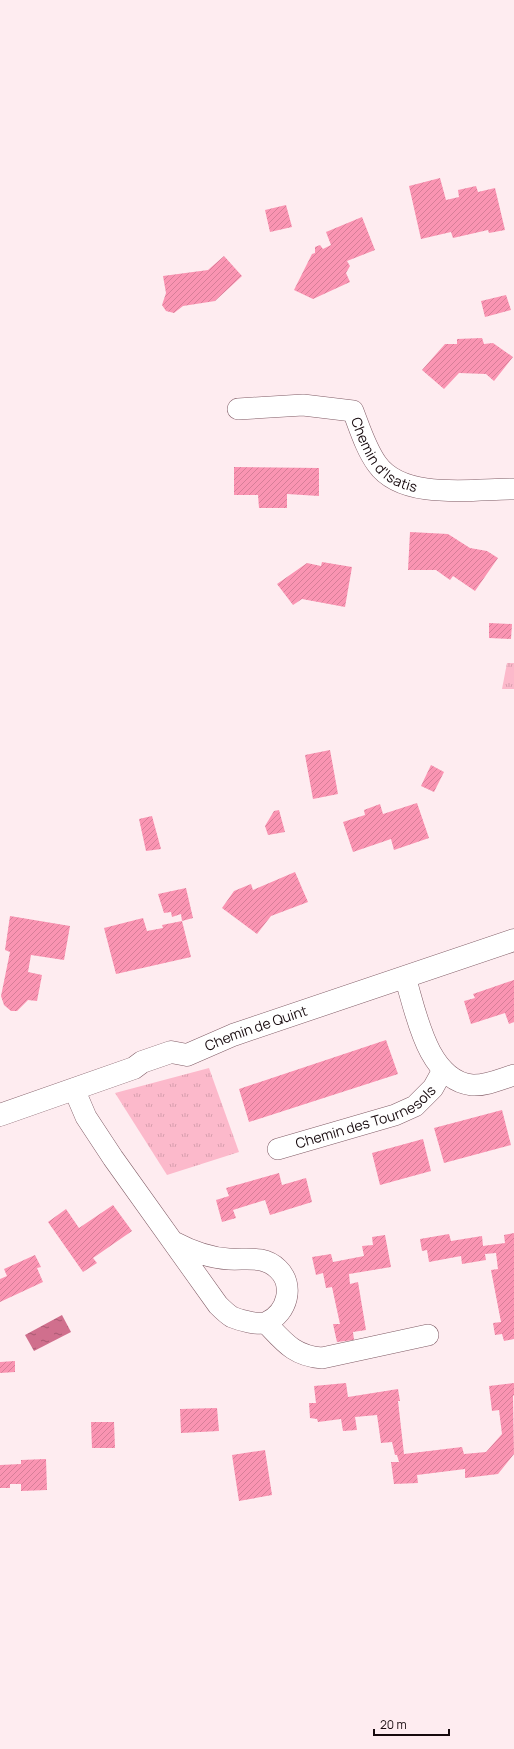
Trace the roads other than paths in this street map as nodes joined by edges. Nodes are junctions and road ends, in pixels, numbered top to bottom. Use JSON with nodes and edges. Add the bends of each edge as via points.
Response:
{"nodes":[{"id":1,"x":238,"y":409,"type":"dead end"},
{"id":2,"x":514,"y":489,"type":"edge"},
{"id":3,"x":514,"y":940,"type":"edge"},
{"id":4,"x":405,"y":977,"type":"junction"},
{"id":5,"x":443,"y":1070,"type":"junction"},
{"id":6,"x":514,"y":1075,"type":"edge"},
{"id":7,"x":74,"y":1089,"type":"junction"},
{"id":8,"x":0,"y":1115,"type":"edge"},
{"id":9,"x":278,"y":1149,"type":"dead end"},
{"id":10,"x":174,"y":1242,"type":"junction"},
{"id":11,"x":266,"y":1323,"type":"junction"},
{"id":12,"x":428,"y":1335,"type":"dead end"}],
"edges":[{"from":1,"to":2,"type":"street","name":"Chemin d'Isatis","via":[[303,405],[353,411],[377,464],[388,476],[408,486],[428,490]]},
{"from":3,"to":4,"type":"street","name":"Chemin de Quint"},
{"from":4,"to":5,"type":"street","name":"Chemin des Tournesols","via":[[425,1039],[433,1058]]},
{"from":4,"to":7,"type":"street","name":"Chemin de Quint","via":[[233,1035],[187,1055],[171,1052]]},
{"from":5,"to":6,"type":"street","name":"Chemin des Tournesols","via":[[456,1080],[473,1085]]},
{"from":5,"to":9,"type":"street","name":"Chemin des Tournesols","via":[[433,1088],[415,1106],[395,1115]]},
{"from":7,"to":8,"type":"street","name":"Chemin de Quint"},
{"from":7,"to":10,"type":"street","via":[[86,1117]]},
{"from":10,"to":11,"type":"street","via":[[218,1305],[231,1316],[249,1322]]},
{"from":10,"to":11,"type":"street","via":[[206,1255],[228,1259],[252,1258],[269,1262],[279,1269],[287,1284],[286,1299],[281,1312]]},
{"from":11,"to":12,"type":"street","via":[[292,1349],[307,1357],[322,1358]]}]}
